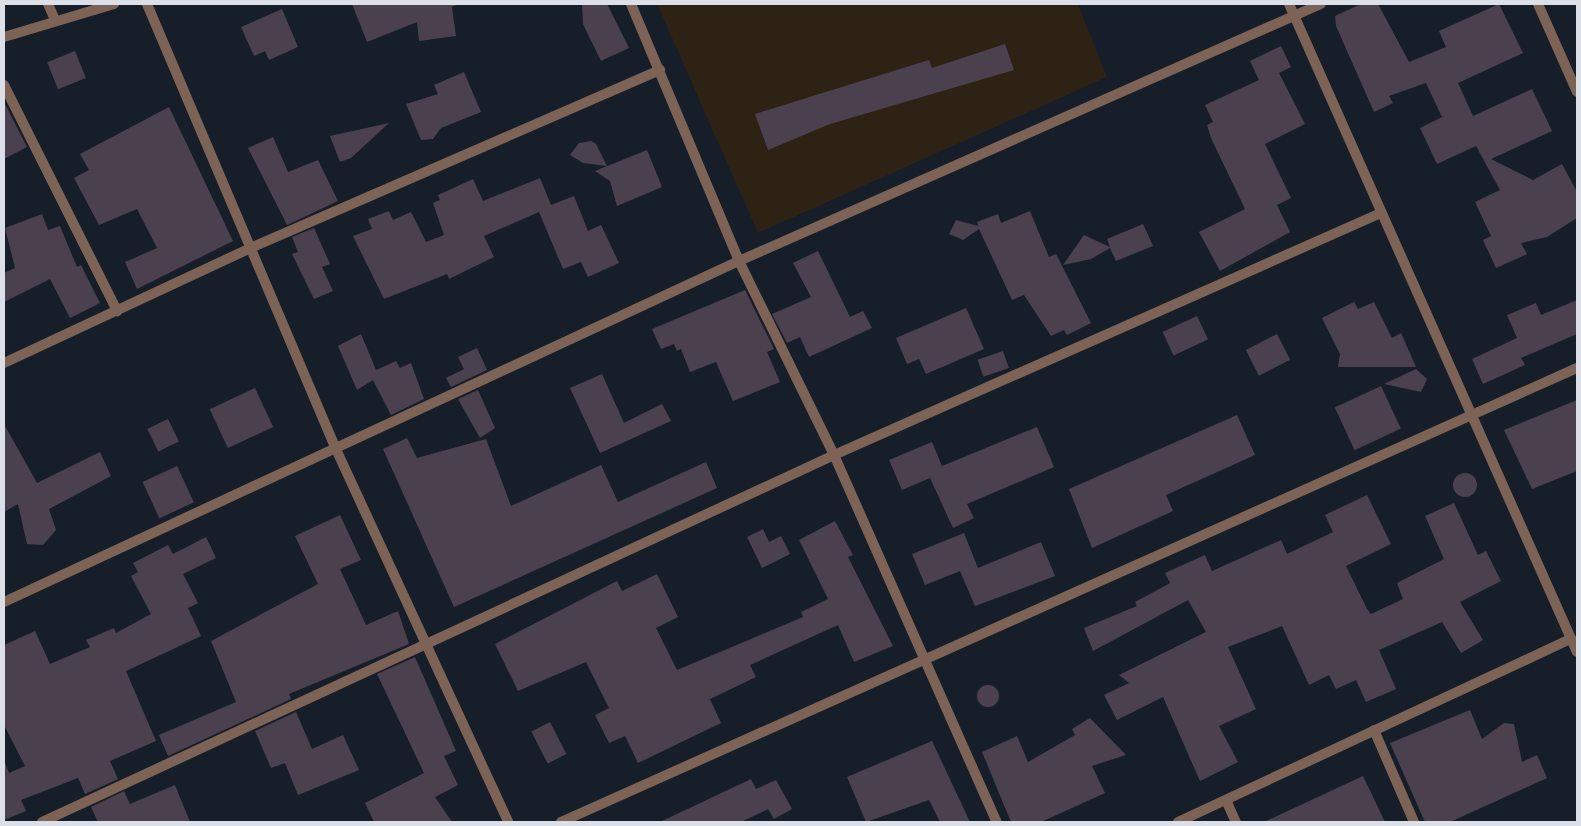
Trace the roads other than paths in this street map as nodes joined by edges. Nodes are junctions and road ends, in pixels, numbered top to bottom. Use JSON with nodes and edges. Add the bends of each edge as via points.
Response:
{"nodes":[{"id":1,"x":48,"y":4,"type":"edge"},
{"id":2,"x":114,"y":4,"type":"edge"},
{"id":3,"x":147,"y":4,"type":"edge"},
{"id":4,"x":631,"y":4,"type":"edge"},
{"id":5,"x":1289,"y":4,"type":"edge"},
{"id":6,"x":1321,"y":4,"type":"edge"},
{"id":7,"x":1538,"y":4,"type":"edge"},
{"id":8,"x":1294,"y":16,"type":"junction"},
{"id":9,"x":55,"y":20,"type":"junction"},
{"id":10,"x":4,"y":37,"type":"edge"},
{"id":11,"x":660,"y":70,"type":"junction"},
{"id":12,"x":4,"y":85,"type":"edge"},
{"id":13,"x":1577,"y":92,"type":"edge"},
{"id":14,"x":1381,"y":213,"type":"junction"},
{"id":15,"x":253,"y":247,"type":"junction"},
{"id":16,"x":739,"y":261,"type":"junction"},
{"id":17,"x":117,"y":311,"type":"junction"},
{"id":18,"x":4,"y":363,"type":"edge"},
{"id":19,"x":1577,"y":368,"type":"edge"},
{"id":20,"x":1475,"y":415,"type":"junction"},
{"id":21,"x":335,"y":447,"type":"junction"},
{"id":22,"x":834,"y":455,"type":"junction"},
{"id":23,"x":4,"y":602,"type":"edge"},
{"id":24,"x":1571,"y":639,"type":"junction"},
{"id":25,"x":428,"y":644,"type":"junction"},
{"id":26,"x":1577,"y":652,"type":"edge"},
{"id":27,"x":926,"y":662,"type":"junction"},
{"id":28,"x":1374,"y":730,"type":"junction"},
{"id":29,"x":1226,"y":800,"type":"junction"},
{"id":30,"x":42,"y":822,"type":"edge"},
{"id":31,"x":508,"y":822,"type":"edge"},
{"id":32,"x":561,"y":822,"type":"edge"},
{"id":33,"x":997,"y":822,"type":"edge"},
{"id":34,"x":1178,"y":822,"type":"edge"},
{"id":35,"x":1236,"y":822,"type":"edge"},
{"id":36,"x":1414,"y":822,"type":"edge"}],
"edges":[{"from":1,"to":9,"type":"street"},
{"from":2,"to":9,"type":"street"},
{"from":3,"to":15,"type":"street"},
{"from":4,"to":11,"type":"street"},
{"from":5,"to":8,"type":"street"},
{"from":6,"to":8,"type":"street"},
{"from":7,"to":13,"type":"street"},
{"from":8,"to":14,"type":"street"},
{"from":8,"to":16,"type":"street"},
{"from":9,"to":10,"type":"street"},
{"from":11,"to":15,"type":"street"},
{"from":11,"to":16,"type":"street"},
{"from":12,"to":17,"type":"street"},
{"from":14,"to":20,"type":"street"},
{"from":14,"to":22,"type":"street"},
{"from":15,"to":17,"type":"street"},
{"from":15,"to":21,"type":"street"},
{"from":16,"to":21,"type":"street"},
{"from":16,"to":22,"type":"street"},
{"from":17,"to":18,"type":"street"},
{"from":19,"to":20,"type":"street"},
{"from":20,"to":24,"type":"street"},
{"from":20,"to":27,"type":"street"},
{"from":21,"to":23,"type":"street"},
{"from":21,"to":25,"type":"street"},
{"from":22,"to":25,"type":"street"},
{"from":22,"to":27,"type":"street"},
{"from":24,"to":26,"type":"street"},
{"from":24,"to":28,"type":"street"},
{"from":25,"to":30,"type":"street"},
{"from":25,"to":31,"type":"street"},
{"from":27,"to":32,"type":"street"},
{"from":27,"to":33,"type":"street"},
{"from":28,"to":29,"type":"street"},
{"from":28,"to":36,"type":"street"},
{"from":29,"to":34,"type":"street"},
{"from":29,"to":35,"type":"street"}]}
